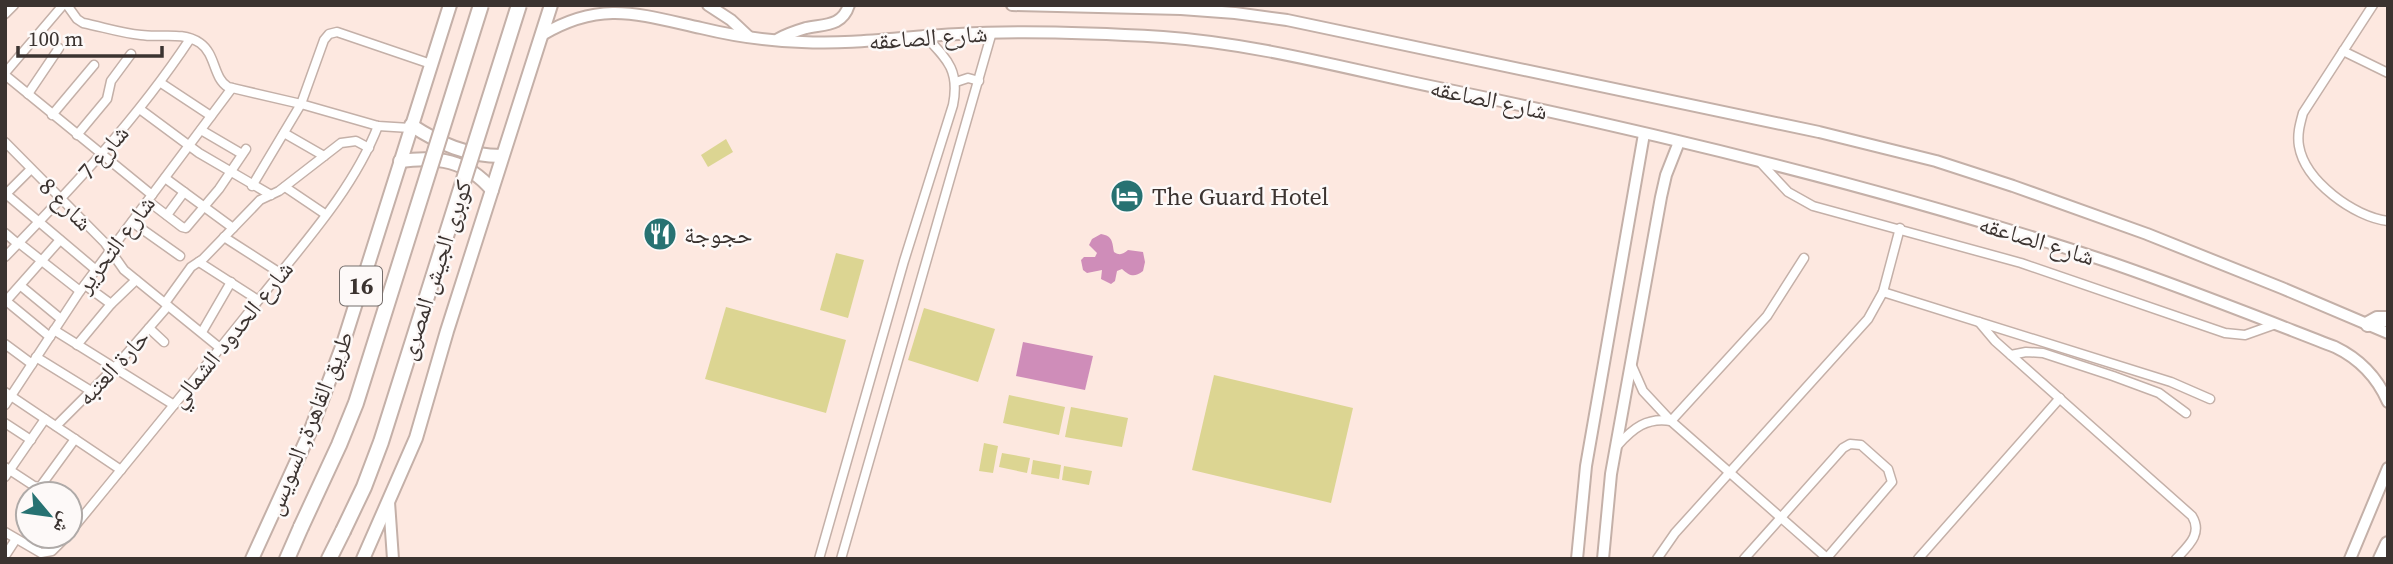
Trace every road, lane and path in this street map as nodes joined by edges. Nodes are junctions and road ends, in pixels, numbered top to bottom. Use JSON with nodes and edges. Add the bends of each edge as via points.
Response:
{"nodes":[{"id":1,"x":14,"y":5,"type":"edge"},
{"id":2,"x":65,"y":5,"type":"edge"},
{"id":3,"x":450,"y":5,"type":"edge"},
{"id":4,"x":481,"y":5,"type":"edge"},
{"id":5,"x":519,"y":5,"type":"edge"},
{"id":6,"x":551,"y":5,"type":"edge"},
{"id":7,"x":708,"y":5,"type":"edge"},
{"id":8,"x":849,"y":5,"type":"edge"},
{"id":9,"x":1012,"y":5,"type":"edge"},
{"id":10,"x":2373,"y":5,"type":"edge"},
{"id":11,"x":1051,"y":6,"type":"edge"},
{"id":12,"x":5,"y":14,"type":"edge"},
{"id":13,"x":992,"y":32,"type":"junction"},
{"id":14,"x":542,"y":35,"type":"junction"},
{"id":15,"x":925,"y":35,"type":"junction"},
{"id":16,"x":749,"y":37,"type":"junction"},
{"id":17,"x":190,"y":39,"type":"junction"},
{"id":18,"x":776,"y":40,"type":"junction"},
{"id":19,"x":59,"y":48,"type":"dead end"},
{"id":20,"x":2343,"y":51,"type":"junction"},
{"id":21,"x":131,"y":54,"type":"dead end"},
{"id":22,"x":431,"y":64,"type":"junction"},
{"id":23,"x":94,"y":65,"type":"dead end"},
{"id":24,"x":2388,"y":73,"type":"edge"},
{"id":25,"x":5,"y":74,"type":"edge"},
{"id":26,"x":979,"y":81,"type":"junction"},
{"id":27,"x":956,"y":82,"type":"junction"},
{"id":28,"x":161,"y":83,"type":"junction"},
{"id":29,"x":232,"y":88,"type":"junction"},
{"id":30,"x":28,"y":94,"type":"junction"},
{"id":31,"x":301,"y":104,"type":"junction"},
{"id":32,"x":141,"y":110,"type":"junction"},
{"id":33,"x":52,"y":115,"type":"junction"},
{"id":34,"x":211,"y":116,"type":"junction"},
{"id":35,"x":378,"y":126,"type":"junction"},
{"id":36,"x":411,"y":127,"type":"junction"},
{"id":37,"x":201,"y":130,"type":"junction"},
{"id":38,"x":284,"y":133,"type":"junction"},
{"id":39,"x":1644,"y":134,"type":"junction"},
{"id":40,"x":77,"y":135,"type":"junction"},
{"id":41,"x":5,"y":142,"type":"edge"},
{"id":42,"x":1679,"y":142,"type":"junction"},
{"id":43,"x":188,"y":146,"type":"junction"},
{"id":44,"x":369,"y":148,"type":"junction"},
{"id":45,"x":101,"y":155,"type":"junction"},
{"id":46,"x":324,"y":156,"type":"junction"},
{"id":47,"x":502,"y":156,"type":"junction"},
{"id":48,"x":400,"y":162,"type":"junction"},
{"id":49,"x":1762,"y":163,"type":"junction"},
{"id":50,"x":32,"y":169,"type":"junction"},
{"id":51,"x":230,"y":173,"type":"junction"},
{"id":52,"x":165,"y":178,"type":"junction"},
{"id":53,"x":252,"y":186,"type":"junction"},
{"id":54,"x":285,"y":187,"type":"junction"},
{"id":55,"x":492,"y":190,"type":"junction"},
{"id":56,"x":184,"y":192,"type":"junction"},
{"id":57,"x":6,"y":195,"type":"edge"},
{"id":58,"x":271,"y":195,"type":"junction"},
{"id":59,"x":150,"y":198,"type":"junction"},
{"id":60,"x":62,"y":199,"type":"junction"},
{"id":61,"x":205,"y":208,"type":"junction"},
{"id":62,"x":325,"y":214,"type":"junction"},
{"id":63,"x":167,"y":215,"type":"junction"},
{"id":64,"x":2388,"y":221,"type":"edge"},
{"id":65,"x":39,"y":222,"type":"junction"},
{"id":66,"x":132,"y":222,"type":"junction"},
{"id":67,"x":233,"y":228,"type":"junction"},
{"id":68,"x":1900,"y":228,"type":"junction"},
{"id":69,"x":5,"y":233,"type":"edge"},
{"id":70,"x":224,"y":237,"type":"junction"},
{"id":71,"x":60,"y":240,"type":"junction"},
{"id":72,"x":19,"y":243,"type":"junction"},
{"id":73,"x":110,"y":251,"type":"junction"},
{"id":74,"x":180,"y":256,"type":"dead end"},
{"id":75,"x":5,"y":257,"type":"edge"},
{"id":76,"x":1804,"y":258,"type":"dead end"},
{"id":77,"x":43,"y":261,"type":"junction"},
{"id":78,"x":199,"y":262,"type":"junction"},
{"id":79,"x":96,"y":270,"type":"junction"},
{"id":80,"x":280,"y":273,"type":"junction"},
{"id":81,"x":136,"y":280,"type":"junction"},
{"id":82,"x":231,"y":282,"type":"junction"},
{"id":83,"x":21,"y":286,"type":"junction"},
{"id":84,"x":82,"y":288,"type":"junction"},
{"id":85,"x":1883,"y":292,"type":"junction"},
{"id":86,"x":6,"y":300,"type":"edge"},
{"id":87,"x":258,"y":300,"type":"junction"},
{"id":88,"x":111,"y":304,"type":"junction"},
{"id":89,"x":166,"y":304,"type":"junction"},
{"id":90,"x":61,"y":319,"type":"junction"},
{"id":91,"x":2388,"y":319,"type":"edge"},
{"id":92,"x":1979,"y":322,"type":"junction"},
{"id":93,"x":2276,"y":324,"type":"junction"},
{"id":94,"x":2368,"y":324,"type":"junction"},
{"id":95,"x":149,"y":328,"type":"junction"},
{"id":96,"x":202,"y":332,"type":"junction"},
{"id":97,"x":52,"y":333,"type":"junction"},
{"id":98,"x":2388,"y":333,"type":"edge"},
{"id":99,"x":164,"y":342,"type":"dead end"},
{"id":100,"x":5,"y":344,"type":"edge"},
{"id":101,"x":78,"y":345,"type":"junction"},
{"id":102,"x":220,"y":348,"type":"junction"},
{"id":103,"x":2011,"y":355,"type":"junction"},
{"id":104,"x":34,"y":360,"type":"junction"},
{"id":105,"x":1631,"y":363,"type":"junction"},
{"id":106,"x":114,"y":368,"type":"junction"},
{"id":107,"x":91,"y":391,"type":"junction"},
{"id":108,"x":8,"y":394,"type":"edge"},
{"id":109,"x":2060,"y":398,"type":"junction"},
{"id":110,"x":2210,"y":399,"type":"dead end"},
{"id":111,"x":2388,"y":402,"type":"edge"},
{"id":112,"x":5,"y":405,"type":"edge"},
{"id":113,"x":174,"y":405,"type":"junction"},
{"id":114,"x":2186,"y":413,"type":"dead end"},
{"id":115,"x":45,"y":419,"type":"junction"},
{"id":116,"x":1671,"y":421,"type":"junction"},
{"id":117,"x":5,"y":423,"type":"edge"},
{"id":118,"x":56,"y":426,"type":"junction"},
{"id":119,"x":75,"y":439,"type":"junction"},
{"id":120,"x":30,"y":440,"type":"junction"},
{"id":121,"x":1616,"y":447,"type":"junction"},
{"id":122,"x":2388,"y":468,"type":"edge"},
{"id":123,"x":121,"y":470,"type":"junction"},
{"id":124,"x":7,"y":471,"type":"edge"},
{"id":125,"x":1730,"y":472,"type":"junction"},
{"id":126,"x":389,"y":501,"type":"junction"},
{"id":127,"x":84,"y":514,"type":"edge"},
{"id":128,"x":1781,"y":517,"type":"junction"},
{"id":129,"x":302,"y":527,"type":"joint"},
{"id":130,"x":2388,"y":544,"type":"edge"},
{"id":131,"x":35,"y":550,"type":"edge"},
{"id":132,"x":53,"y":550,"type":"edge"},
{"id":133,"x":1827,"y":558,"type":"edge"},
{"id":134,"x":252,"y":559,"type":"edge"},
{"id":135,"x":287,"y":559,"type":"edge"},
{"id":136,"x":329,"y":559,"type":"edge"},
{"id":137,"x":363,"y":559,"type":"edge"},
{"id":138,"x":393,"y":559,"type":"edge"},
{"id":139,"x":819,"y":559,"type":"edge"},
{"id":140,"x":841,"y":559,"type":"edge"},
{"id":141,"x":1577,"y":559,"type":"edge"},
{"id":142,"x":1603,"y":559,"type":"edge"},
{"id":143,"x":1657,"y":559,"type":"edge"},
{"id":144,"x":1744,"y":559,"type":"edge"},
{"id":145,"x":1918,"y":559,"type":"edge"},
{"id":146,"x":2176,"y":559,"type":"edge"},
{"id":147,"x":2350,"y":559,"type":"edge"},
{"id":148,"x":2381,"y":559,"type":"edge"}],
"edges":[{"from":1,"to":12,"type":"street"},
{"from":2,"to":17,"type":"street","via":[[85,23]]},
{"from":2,"to":25,"type":"street"},
{"from":3,"to":22,"type":"main road","name":"طريق القاهرة, السويس","number":"16"},
{"from":4,"to":129,"type":"highway","name":"كوبرى الجيش المصرى","number":"16","bridge":true,"via":[[356,402]]},
{"from":5,"to":136,"type":"highway","name":"كوبرى الجيش المصرى","bridge":true,"via":[[381,442]]},
{"from":6,"to":14,"type":"main road"},
{"from":7,"to":16,"type":"street"},
{"from":8,"to":18,"type":"street","via":[[835,23]]},
{"from":9,"to":11,"type":"street","name":"شارع الصاعقه"},
{"from":10,"to":20,"type":"street"},
{"from":11,"to":94,"type":"street","name":"شارع الصاعقه","via":[[1194,9],[1287,20],[1858,141],[1974,173],[2091,213]]},
{"from":13,"to":15,"type":"street","name":"شارع الصاعقه"},
{"from":13,"to":26,"type":"street"},
{"from":13,"to":39,"type":"street","name":"شارع الصاعقه","via":[[1163,37],[1244,47]]},
{"from":14,"to":16,"type":"street","name":"شارع الصاعقه","via":[[576,17],[614,10]]},
{"from":14,"to":47,"type":"main road"},
{"from":15,"to":18,"type":"street","name":"شارع الصاعقه","via":[[857,42]]},
{"from":15,"to":27,"type":"street","via":[[947,59]]},
{"from":16,"to":18,"type":"street","name":"شارع الصاعقه"},
{"from":17,"to":28,"type":"street","name":"شارع 7"},
{"from":17,"to":29,"type":"street","via":[[205,49],[222,83]]},
{"from":19,"to":30,"type":"street"},
{"from":20,"to":24,"type":"street"},
{"from":20,"to":64,"type":"street","via":[[2303,113],[2299,146],[2309,167],[2333,195],[2365,216]]},
{"from":21,"to":40,"type":"street","via":[[111,81],[107,99]]},
{"from":22,"to":31,"type":"street","via":[[333,32],[324,40]]},
{"from":22,"to":36,"type":"main road","name":"طريق القاهرة, السويس","number":"16"},
{"from":23,"to":33,"type":"street"},
{"from":25,"to":30,"type":"street"},
{"from":26,"to":27,"type":"street"},
{"from":26,"to":140,"type":"street"},
{"from":27,"to":139,"type":"street"},
{"from":28,"to":32,"type":"street","name":"شارع 7"},
{"from":28,"to":34,"type":"street"},
{"from":29,"to":31,"type":"street"},
{"from":29,"to":34,"type":"street","name":"شارع التحرير"},
{"from":30,"to":33,"type":"street"},
{"from":31,"to":35,"type":"street"},
{"from":31,"to":38,"type":"street"},
{"from":32,"to":43,"type":"street"},
{"from":32,"to":45,"type":"street","name":"شارع 7"},
{"from":33,"to":40,"type":"street"},
{"from":34,"to":37,"type":"street","name":"شارع التحرير"},
{"from":35,"to":36,"type":"street"},
{"from":35,"to":44,"type":"street","name":"شارع الحدود الشمالي"},
{"from":36,"to":47,"type":"main road","via":[[456,149]]},
{"from":36,"to":48,"type":"main road","name":"طريق القاهرة, السويس","number":"16"},
{"from":37,"to":43,"type":"street","name":"شارع التحرير"},
{"from":37,"to":51,"type":"street","via":[[244,151]]},
{"from":38,"to":46,"type":"street"},
{"from":38,"to":53,"type":"street"},
{"from":39,"to":42,"type":"street","name":"شارع الصاعقه"},
{"from":39,"to":141,"type":"street","via":[[1586,466]]},
{"from":40,"to":45,"type":"street"},
{"from":41,"to":50,"type":"street","name":"شارع 8"},
{"from":42,"to":49,"type":"street","name":"شارع الصاعقه"},
{"from":42,"to":105,"type":"street","via":[[1663,186]]},
{"from":43,"to":51,"type":"street"},
{"from":43,"to":52,"type":"street","name":"شارع التحرير"},
{"from":44,"to":46,"type":"street","name":"حارة العتبه","via":[[349,140]]},
{"from":44,"to":62,"type":"street","name":"شارع الحدود الشمالي"},
{"from":45,"to":59,"type":"street"},
{"from":45,"to":60,"type":"street","name":"شارع 7"},
{"from":46,"to":54,"type":"street","name":"حارة العتبه"},
{"from":47,"to":55,"type":"main road"},
{"from":48,"to":55,"type":"main road","via":[[452,161]]},
{"from":48,"to":134,"type":"main road","name":"طريق القاهرة, السويس","number":"16","via":[[327,388]]},
{"from":49,"to":68,"type":"street","via":[[1799,200]]},
{"from":49,"to":93,"type":"street","name":"شارع الصاعقه","via":[[2055,245]]},
{"from":50,"to":57,"type":"street"},
{"from":50,"to":60,"type":"street","name":"شارع 8"},
{"from":51,"to":53,"type":"street"},
{"from":51,"to":61,"type":"street"},
{"from":52,"to":56,"type":"street"},
{"from":52,"to":59,"type":"street","name":"شارع التحرير"},
{"from":53,"to":58,"type":"street"},
{"from":54,"to":58,"type":"street","name":"حارة العتبه"},
{"from":54,"to":62,"type":"street"},
{"from":55,"to":126,"type":"main road","via":[[416,438]]},
{"from":56,"to":61,"type":"street"},
{"from":56,"to":63,"type":"street"},
{"from":57,"to":65,"type":"street"},
{"from":58,"to":67,"type":"street","name":"حارة العتبه"},
{"from":59,"to":63,"type":"street"},
{"from":59,"to":66,"type":"street","name":"شارع التحرير"},
{"from":60,"to":65,"type":"street","name":"شارع 7"},
{"from":60,"to":73,"type":"street","name":"شارع 8"},
{"from":61,"to":63,"type":"street","via":[[186,228]]},
{"from":61,"to":67,"type":"street"},
{"from":62,"to":80,"type":"street","name":"شارع الحدود الشمالي"},
{"from":65,"to":71,"type":"street"},
{"from":65,"to":72,"type":"street","name":"شارع 7"},
{"from":66,"to":73,"type":"street","name":"شارع التحرير"},
{"from":66,"to":74,"type":"street"},
{"from":67,"to":70,"type":"street","name":"حارة العتبه"},
{"from":68,"to":85,"type":"street"},
{"from":68,"to":93,"type":"street","via":[[2021,263],[2225,333],[2245,335]]},
{"from":69,"to":72,"type":"street"},
{"from":70,"to":78,"type":"street","name":"حارة العتبه"},
{"from":70,"to":80,"type":"street"},
{"from":71,"to":77,"type":"street"},
{"from":71,"to":79,"type":"street"},
{"from":72,"to":75,"type":"street","name":"شارع 7"},
{"from":72,"to":77,"type":"street"},
{"from":73,"to":79,"type":"street","name":"شارع التحرير"},
{"from":73,"to":81,"type":"street","name":"شارع 8"},
{"from":76,"to":116,"type":"street","via":[[1767,316]]},
{"from":77,"to":83,"type":"street"},
{"from":77,"to":84,"type":"street"},
{"from":78,"to":82,"type":"street"},
{"from":78,"to":89,"type":"street","name":"حارة العتبه"},
{"from":79,"to":84,"type":"street","name":"شارع التحرير"},
{"from":80,"to":87,"type":"street","name":"شارع الحدود الشمالي"},
{"from":81,"to":88,"type":"street"},
{"from":81,"to":89,"type":"street","name":"شارع 8"},
{"from":82,"to":87,"type":"street"},
{"from":82,"to":96,"type":"street"},
{"from":83,"to":86,"type":"street"},
{"from":83,"to":90,"type":"street"},
{"from":84,"to":88,"type":"street"},
{"from":84,"to":90,"type":"street","name":"شارع التحرير"},
{"from":85,"to":92,"type":"street"},
{"from":85,"to":125,"type":"street","via":[[1862,327]]},
{"from":86,"to":97,"type":"street"},
{"from":87,"to":102,"type":"street","name":"شارع الحدود الشمالي"},
{"from":88,"to":101,"type":"street"},
{"from":89,"to":95,"type":"street","name":"حارة العتبه"},
{"from":89,"to":96,"type":"street","name":"شارع 8"},
{"from":90,"to":97,"type":"street","name":"شارع التحرير"},
{"from":91,"to":94,"type":"highway"},
{"from":92,"to":103,"type":"street"},
{"from":92,"to":110,"type":"street","via":[[2171,382]]},
{"from":93,"to":111,"type":"street","name":"شارع الصاعقه","via":[[2352,356],[2373,376]]},
{"from":94,"to":98,"type":"street","name":"شارع الصاعقه"},
{"from":95,"to":99,"type":"street"},
{"from":95,"to":106,"type":"street","name":"حارة العتبه"},
{"from":96,"to":102,"type":"street","name":"شارع 8"},
{"from":97,"to":101,"type":"street"},
{"from":97,"to":104,"type":"street","name":"شارع التحرير"},
{"from":100,"to":104,"type":"street"},
{"from":101,"to":106,"type":"street"},
{"from":102,"to":113,"type":"street","name":"شارع الحدود الشمالي"},
{"from":103,"to":109,"type":"street"},
{"from":103,"to":114,"type":"street","via":[[2043,353],[2113,376],[2159,393]]},
{"from":104,"to":107,"type":"street"},
{"from":104,"to":108,"type":"street","name":"شارع التحرير"},
{"from":105,"to":116,"type":"street","via":[[1643,391]]},
{"from":105,"to":121,"type":"street"},
{"from":106,"to":107,"type":"street","name":"حارة العتبه"},
{"from":106,"to":113,"type":"street"},
{"from":107,"to":118,"type":"street","name":"حارة العتبه"},
{"from":108,"to":112,"type":"street","name":"شارع التحرير"},
{"from":108,"to":115,"type":"street"},
{"from":109,"to":145,"type":"street"},
{"from":109,"to":146,"type":"street","via":[[2195,520],[2194,538]]},
{"from":113,"to":123,"type":"street","name":"شارع الحدود الشمالي"},
{"from":115,"to":118,"type":"street"},
{"from":115,"to":120,"type":"street"},
{"from":116,"to":121,"type":"street","via":[[1645,422]]},
{"from":116,"to":125,"type":"street"},
{"from":117,"to":120,"type":"street"},
{"from":118,"to":119,"type":"street"},
{"from":119,"to":123,"type":"street"},
{"from":119,"to":124,"type":"street","via":[[40,487]]},
{"from":120,"to":124,"type":"street"},
{"from":121,"to":142,"type":"street"},
{"from":122,"to":147,"type":"street"},
{"from":123,"to":127,"type":"street","name":"شارع الحدود الشمالي"},
{"from":125,"to":128,"type":"street"},
{"from":125,"to":143,"type":"street"},
{"from":126,"to":137,"type":"main road"},
{"from":126,"to":138,"type":"street"},
{"from":128,"to":133,"type":"street"},
{"from":128,"to":133,"type":"street","via":[[1843,448],[1854,443],[1864,447],[1888,469],[1892,482]]},
{"from":128,"to":144,"type":"street"},
{"from":129,"to":135,"type":"highway","name":"طريق القاهرة, السويس","number":"16"},
{"from":130,"to":148,"type":"highway"},
{"from":131,"to":132,"type":"street","name":"شارع الحدود الشمالي"}]}
